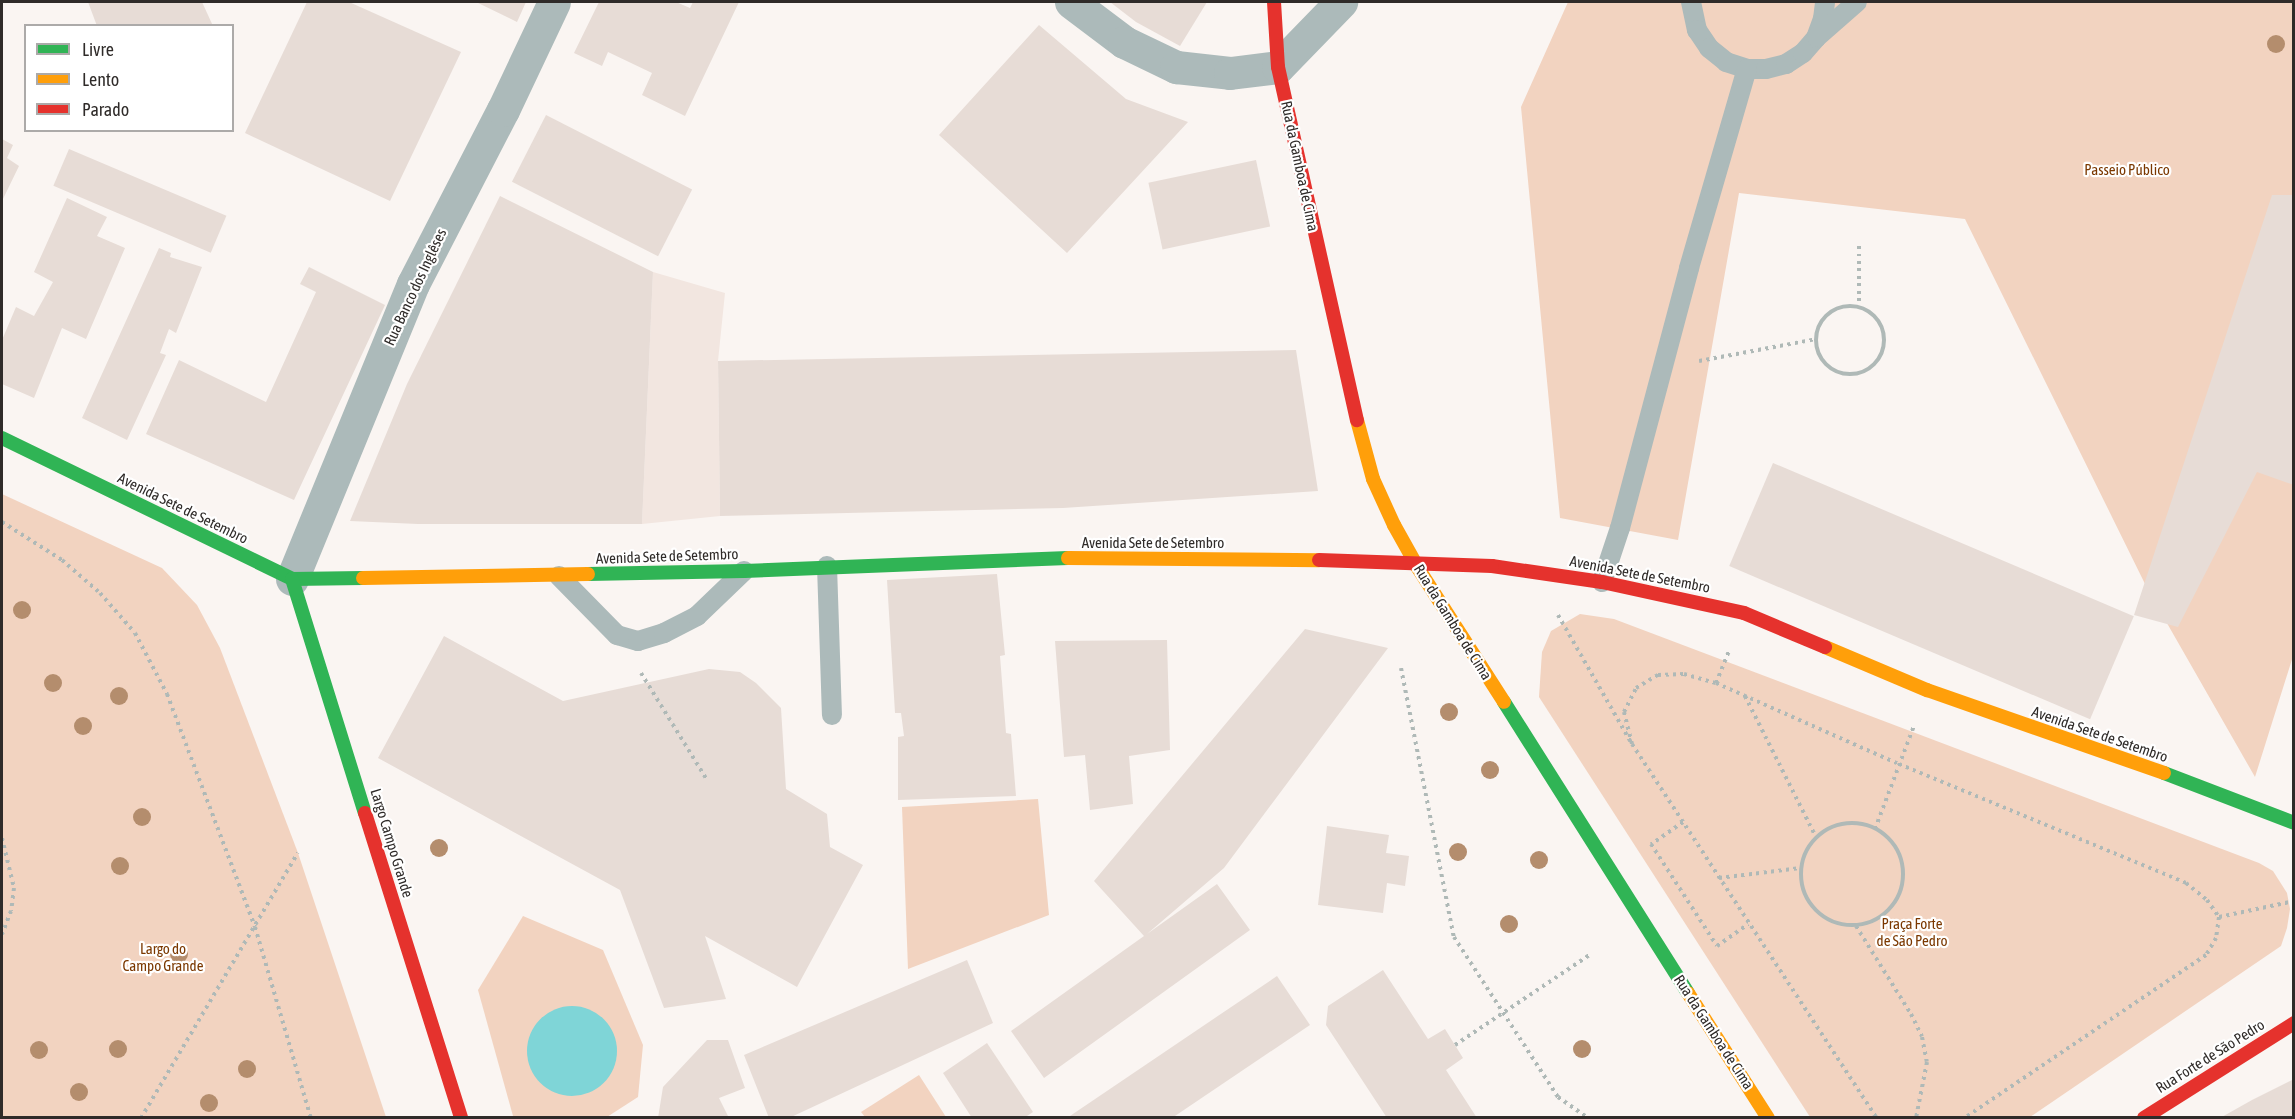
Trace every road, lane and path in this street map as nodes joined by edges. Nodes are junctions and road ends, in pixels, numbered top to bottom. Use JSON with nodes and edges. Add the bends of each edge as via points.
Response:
{"nodes":[{"id":1,"x":554,"y":2,"type":"edge"},
{"id":2,"x":1071,"y":2,"type":"edge"},
{"id":3,"x":1274,"y":2,"type":"edge"},
{"id":4,"x":1341,"y":2,"type":"edge"},
{"id":5,"x":1691,"y":2,"type":"edge"},
{"id":6,"x":1825,"y":2,"type":"edge"},
{"id":7,"x":1857,"y":2,"type":"edge"},
{"id":8,"x":1816,"y":38,"type":"junction"},
{"id":9,"x":1278,"y":67,"type":"junction"},
{"id":10,"x":1747,"y":69,"type":"junction"},
{"id":11,"x":1859,"y":246,"type":"dead end"},
{"id":12,"x":1859,"y":307,"type":"junction"},
{"id":13,"x":1816,"y":339,"type":"junction"},
{"id":14,"x":1664,"y":367,"type":"junction"},
{"id":15,"x":2,"y":438,"type":"edge"},
{"id":16,"x":2,"y":522,"type":"edge"},
{"id":17,"x":826,"y":566,"type":"junction"},
{"id":18,"x":1533,"y":570,"type":"junction"},
{"id":19,"x":744,"y":571,"type":"junction"},
{"id":20,"x":559,"y":576,"type":"junction"},
{"id":21,"x":291,"y":579,"type":"junction"},
{"id":22,"x":1602,"y":582,"type":"junction"},
{"id":23,"x":617,"y":635,"type":"junction"},
{"id":24,"x":1401,"y":668,"type":"dead end"},
{"id":25,"x":1927,"y":690,"type":"junction"},
{"id":26,"x":1744,"y":695,"type":"junction"},
{"id":27,"x":832,"y":715,"type":"dead end"},
{"id":28,"x":1632,"y":744,"type":"junction"},
{"id":29,"x":1899,"y":764,"type":"junction"},
{"id":30,"x":707,"y":780,"type":"dead end"},
{"id":31,"x":2268,"y":813,"type":"junction"},
{"id":32,"x":1683,"y":822,"type":"junction"},
{"id":33,"x":2294,"y":823,"type":"edge"},
{"id":34,"x":1875,"y":829,"type":"junction"},
{"id":35,"x":2281,"y":830,"type":"dead end"},
{"id":36,"x":1816,"y":837,"type":"junction"},
{"id":37,"x":2,"y":838,"type":"edge"},
{"id":38,"x":298,"y":853,"type":"dead end"},
{"id":39,"x":1800,"y":868,"type":"junction"},
{"id":40,"x":1719,"y":878,"type":"junction"},
{"id":41,"x":2294,"y":901,"type":"edge"},
{"id":42,"x":2218,"y":916,"type":"junction"},
{"id":43,"x":1749,"y":924,"type":"junction"},
{"id":44,"x":1856,"y":926,"type":"junction"},
{"id":45,"x":255,"y":927,"type":"junction"},
{"id":46,"x":2,"y":934,"type":"edge"},
{"id":47,"x":1591,"y":954,"type":"dead end"},
{"id":48,"x":1504,"y":1012,"type":"junction"},
{"id":49,"x":2294,"y":1023,"type":"edge"},
{"id":50,"x":1455,"y":1045,"type":"dead end"},
{"id":51,"x":141,"y":1118,"type":"edge"},
{"id":52,"x":311,"y":1118,"type":"edge"},
{"id":53,"x":461,"y":1118,"type":"edge"},
{"id":54,"x":1588,"y":1118,"type":"edge"},
{"id":55,"x":1768,"y":1118,"type":"edge"},
{"id":56,"x":1876,"y":1118,"type":"edge"},
{"id":57,"x":1916,"y":1118,"type":"edge"},
{"id":58,"x":1964,"y":1118,"type":"edge"},
{"id":59,"x":2144,"y":1118,"type":"edge"}],
"edges":[{"from":1,"to":21,"type":"street","name":"Rua Banco dos Inglêses","via":[[413,284]]},
{"from":2,"to":9,"type":"street","via":[[1124,42],[1176,67],[1230,73]]},
{"from":3,"to":9,"type":"main road","name":"Rua da Gamboa de Cima"},
{"from":4,"to":9,"type":"street"},
{"from":5,"to":10,"type":"lane","via":[[1696,30],[1709,48],[1726,62]]},
{"from":6,"to":8,"type":"lane"},
{"from":7,"to":8,"type":"lane"},
{"from":8,"to":10,"type":"lane","via":[[1786,64]]},
{"from":9,"to":55,"type":"main road","name":"Rua da Gamboa de Cima","via":[[1348,389],[1373,479],[1394,525]]},
{"from":10,"to":14,"type":"lane"},
{"from":11,"to":12,"type":"path"},
{"from":12,"to":13,"type":"path","via":[[1829,312]]},
{"from":12,"to":13,"type":"path","via":[[1878,320],[1884,342],[1881,354],[1865,371],[1842,373],[1832,368],[1817,350]]},
{"from":13,"to":14,"type":"path"},
{"from":14,"to":22,"type":"lane"},
{"from":15,"to":21,"type":"main road","name":"Avenida Sete de Setembro"},
{"from":16,"to":45,"type":"path","via":[[62,560],[100,593],[135,633],[167,694]]},
{"from":17,"to":18,"type":"main road","name":"Avenida Sete de Setembro","bridge":true,"via":[[1065,558],[1318,560]]},
{"from":17,"to":19,"type":"main road","name":"Avenida Sete de Setembro"},
{"from":17,"to":27,"type":"lane"},
{"from":18,"to":22,"type":"main road","name":"Avenida Sete de Setembro"},
{"from":18,"to":28,"type":"path"},
{"from":19,"to":20,"type":"main road","name":"Avenida Sete de Setembro"},
{"from":19,"to":23,"type":"lane","via":[[697,616],[664,633],[638,641]]},
{"from":20,"to":21,"type":"main road","name":"Avenida Sete de Setembro"},
{"from":20,"to":23,"type":"lane"},
{"from":21,"to":53,"type":"main road","name":"Largo Campo Grande"},
{"from":22,"to":25,"type":"main road","name":"Avenida Sete de Setembro","via":[[1744,613]]},
{"from":23,"to":30,"type":"path"},
{"from":24,"to":48,"type":"path","via":[[1454,937]]},
{"from":25,"to":29,"type":"path"},
{"from":25,"to":31,"type":"main road","name":"Avenida Sete de Setembro"},
{"from":26,"to":28,"type":"path","via":[[1684,674],[1658,675],[1636,688],[1624,712]]},
{"from":26,"to":29,"type":"path"},
{"from":26,"to":36,"type":"path"},
{"from":28,"to":32,"type":"path"},
{"from":29,"to":34,"type":"path"},
{"from":29,"to":42,"type":"path","via":[[2186,883],[2207,900]]},
{"from":31,"to":33,"type":"main road","name":"Avenida Sete de Setembro"},
{"from":31,"to":35,"type":"main road"},
{"from":32,"to":40,"type":"path"},
{"from":32,"to":43,"type":"path","via":[[1651,844],[1678,887],[1717,946]]},
{"from":34,"to":36,"type":"path","via":[[1860,823],[1844,823]]},
{"from":34,"to":44,"type":"path","via":[[1889,838],[1898,852],[1903,868],[1902,885],[1897,901],[1886,913]]},
{"from":36,"to":39,"type":"path","via":[[1805,851]]},
{"from":37,"to":46,"type":"path","via":[[14,888]]},
{"from":38,"to":45,"type":"path"},
{"from":39,"to":40,"type":"path"},
{"from":39,"to":44,"type":"path","via":[[1801,886],[1821,916],[1838,924]]},
{"from":40,"to":43,"type":"path"},
{"from":41,"to":42,"type":"path"},
{"from":42,"to":58,"type":"path","via":[[2216,938],[2205,955]]},
{"from":43,"to":56,"type":"path"},
{"from":44,"to":57,"type":"path","via":[[1922,1037],[1927,1062]]},
{"from":45,"to":51,"type":"path"},
{"from":45,"to":52,"type":"path"},
{"from":47,"to":48,"type":"path"},
{"from":48,"to":50,"type":"path"},
{"from":48,"to":54,"type":"path","via":[[1558,1097]]},
{"from":49,"to":59,"type":"main road","name":"Rua Forte de São Pedro"}]}
